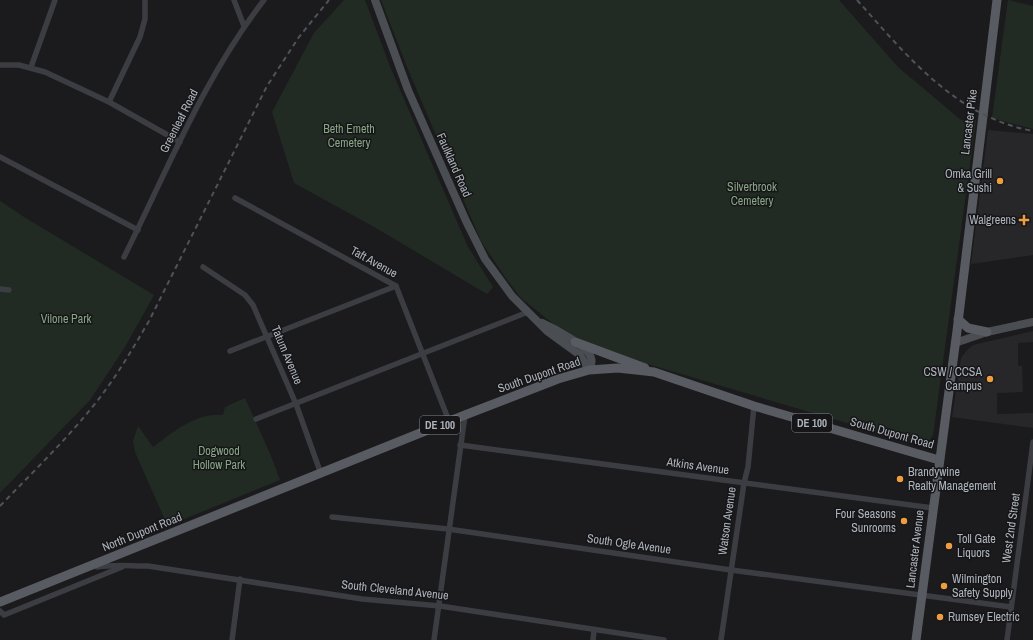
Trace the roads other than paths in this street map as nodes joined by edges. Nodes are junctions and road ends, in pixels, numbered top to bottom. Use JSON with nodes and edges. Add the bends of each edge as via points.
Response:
{"nodes":[{"id":1,"x":55,"y":0,"type":"edge"},
{"id":2,"x":145,"y":0,"type":"edge"},
{"id":3,"x":234,"y":0,"type":"edge"},
{"id":4,"x":264,"y":0,"type":"edge"},
{"id":5,"x":375,"y":0,"type":"edge"},
{"id":6,"x":997,"y":0,"type":"edge"},
{"id":7,"x":244,"y":26,"type":"junction"},
{"id":8,"x":0,"y":65,"type":"edge"},
{"id":9,"x":31,"y":67,"type":"junction"},
{"id":10,"x":109,"y":102,"type":"junction"},
{"id":11,"x":180,"y":142,"type":"junction"},
{"id":12,"x":0,"y":157,"type":"edge"},
{"id":13,"x":235,"y":198,"type":"dead end"},
{"id":14,"x":138,"y":230,"type":"junction"},
{"id":15,"x":124,"y":257,"type":"dead end"},
{"id":16,"x":203,"y":267,"type":"dead end"},
{"id":17,"x":396,"y":286,"type":"junction"},
{"id":18,"x":0,"y":289,"type":"edge"},
{"id":19,"x":9,"y":290,"type":"dead end"},
{"id":20,"x":528,"y":312,"type":"junction"},
{"id":21,"x":958,"y":319,"type":"junction"},
{"id":22,"x":539,"y":322,"type":"junction"},
{"id":23,"x":1033,"y":322,"type":"edge"},
{"id":24,"x":987,"y":332,"type":"junction"},
{"id":25,"x":268,"y":337,"type":"junction"},
{"id":26,"x":575,"y":342,"type":"junction"},
{"id":27,"x":955,"y":342,"type":"junction"},
{"id":28,"x":230,"y":351,"type":"dead end"},
{"id":29,"x":422,"y":354,"type":"junction"},
{"id":30,"x":588,"y":370,"type":"junction"},
{"id":31,"x":654,"y":372,"type":"junction"},
{"id":32,"x":296,"y":404,"type":"junction"},
{"id":33,"x":754,"y":406,"type":"junction"},
{"id":34,"x":465,"y":415,"type":"junction"},
{"id":35,"x":256,"y":419,"type":"dead end"},
{"id":36,"x":449,"y":421,"type":"junction"},
{"id":37,"x":1033,"y":442,"type":"edge"},
{"id":38,"x":460,"y":445,"type":"junction"},
{"id":39,"x":939,"y":460,"type":"junction"},
{"id":40,"x":321,"y":474,"type":"junction"},
{"id":41,"x":744,"y":483,"type":"junction"},
{"id":42,"x":294,"y":485,"type":"joint"},
{"id":43,"x":1030,"y":487,"type":"edge"},
{"id":44,"x":933,"y":508,"type":"junction"},
{"id":45,"x":332,"y":517,"type":"dead end"},
{"id":46,"x":448,"y":530,"type":"junction"},
{"id":47,"x":124,"y":567,"type":"junction"},
{"id":48,"x":82,"y":569,"type":"junction"},
{"id":49,"x":731,"y":570,"type":"junction"},
{"id":50,"x":240,"y":579,"type":"junction"},
{"id":51,"x":922,"y":594,"type":"junction"},
{"id":52,"x":0,"y":602,"type":"edge"},
{"id":53,"x":440,"y":606,"type":"junction"},
{"id":54,"x":1011,"y":607,"type":"junction"},
{"id":55,"x":0,"y":611,"type":"edge"},
{"id":56,"x":594,"y":631,"type":"junction"},
{"id":57,"x":232,"y":640,"type":"edge"},
{"id":58,"x":434,"y":640,"type":"edge"},
{"id":59,"x":593,"y":640,"type":"edge"},
{"id":60,"x":664,"y":640,"type":"edge"},
{"id":61,"x":721,"y":640,"type":"edge"},
{"id":62,"x":916,"y":640,"type":"edge"},
{"id":63,"x":1007,"y":640,"type":"edge"}],
"edges":[{"from":1,"to":9,"type":"street"},
{"from":2,"to":10,"type":"street","via":[[145,19],[140,38]]},
{"from":3,"to":7,"type":"street"},
{"from":4,"to":7,"type":"street","name":"Greenleaf Road"},
{"from":5,"to":20,"type":"main road","name":"Faulkland Road","via":[[408,90],[474,239],[498,278]]},
{"from":6,"to":21,"type":"main road","name":"Lancaster Pike"},
{"from":7,"to":11,"type":"street","name":"Greenleaf Road"},
{"from":8,"to":9,"type":"street"},
{"from":9,"to":10,"type":"street"},
{"from":10,"to":11,"type":"street"},
{"from":11,"to":14,"type":"street","name":"Greenleaf Road"},
{"from":12,"to":14,"type":"street"},
{"from":13,"to":17,"type":"street","name":"Taft Avenue"},
{"from":14,"to":15,"type":"street","name":"Greenleaf Road"},
{"from":16,"to":25,"type":"street","name":"Tatum Avenue","via":[[249,299]]},
{"from":17,"to":25,"type":"street"},
{"from":17,"to":29,"type":"street","name":"Taft Avenue"},
{"from":18,"to":19,"type":"street"},
{"from":20,"to":22,"type":"main road","name":"Faulkland Road"},
{"from":20,"to":29,"type":"street"},
{"from":21,"to":24,"type":"main road","via":[[968,328]]},
{"from":21,"to":27,"type":"main road","name":"Lancaster Pike"},
{"from":22,"to":26,"type":"main road","name":"Faulkland Road"},
{"from":22,"to":30,"type":"main road","name":"Faulkland Road","via":[[580,355]]},
{"from":23,"to":24,"type":"main road"},
{"from":24,"to":27,"type":"main road"},
{"from":25,"to":28,"type":"street"},
{"from":25,"to":32,"type":"street","name":"Tatum Avenue"},
{"from":26,"to":30,"type":"main road","name":"Faulkland Road","via":[[592,358]]},
{"from":26,"to":31,"type":"main road"},
{"from":27,"to":39,"type":"main road","name":"Lancaster Avenue"},
{"from":29,"to":32,"type":"street"},
{"from":29,"to":36,"type":"street","name":"Taft Avenue"},
{"from":30,"to":31,"type":"main road","name":"South Dupont Road","number":"DE 100","via":[[618,368]]},
{"from":30,"to":34,"type":"main road","name":"South Dupont Road","number":"DE 100"},
{"from":31,"to":33,"type":"main road","name":"South Dupont Road","number":"DE 100"},
{"from":32,"to":35,"type":"street"},
{"from":32,"to":40,"type":"street","name":"Tatum Avenue"},
{"from":33,"to":39,"type":"main road","name":"South Dupont Road","number":"DE 100"},
{"from":33,"to":41,"type":"street","name":"Watson Avenue"},
{"from":34,"to":36,"type":"main road","name":"South Dupont Road","number":"DE 100"},
{"from":34,"to":38,"type":"street"},
{"from":36,"to":40,"type":"main road","name":"South Dupont Road","number":"DE 100"},
{"from":37,"to":43,"type":"street","name":"West 2nd Street"},
{"from":38,"to":41,"type":"street","name":"Atkins Avenue"},
{"from":38,"to":46,"type":"street"},
{"from":39,"to":44,"type":"main road","name":"Lancaster Avenue"},
{"from":40,"to":42,"type":"main road","name":"South Dupont Road","number":"DE 100"},
{"from":41,"to":44,"type":"street","name":"Atkins Avenue"},
{"from":41,"to":49,"type":"street","name":"Watson Avenue"},
{"from":42,"to":48,"type":"main road","name":"North Dupont Road","number":"DE 100"},
{"from":43,"to":54,"type":"street","name":"West 2nd Street","via":[[1020,537]]},
{"from":44,"to":51,"type":"main road","name":"Lancaster Avenue"},
{"from":45,"to":46,"type":"street","name":"South Ogle Avenue"},
{"from":46,"to":49,"type":"street","name":"South Ogle Avenue"},
{"from":46,"to":53,"type":"street"},
{"from":47,"to":48,"type":"street","name":"South Cleveland Avenue","via":[[108,564]]},
{"from":47,"to":50,"type":"street","name":"South Cleveland Avenue","via":[[148,566]]},
{"from":47,"to":55,"type":"street","name":"South Cleveland Avenue","via":[[4,615]]},
{"from":48,"to":52,"type":"main road","name":"North Dupont Road","number":"DE 100"},
{"from":49,"to":51,"type":"street","name":"South Ogle Avenue"},
{"from":49,"to":61,"type":"street","name":"Watson Avenue"},
{"from":50,"to":53,"type":"street","name":"South Cleveland Avenue","via":[[362,599]]},
{"from":50,"to":57,"type":"street"},
{"from":51,"to":54,"type":"street","name":"South Ogle Avenue"},
{"from":51,"to":62,"type":"main road","name":"Lancaster Avenue"},
{"from":53,"to":56,"type":"street","name":"South Cleveland Avenue"},
{"from":53,"to":58,"type":"street"},
{"from":54,"to":63,"type":"street","name":"West 2nd Street"},
{"from":56,"to":59,"type":"street"},
{"from":56,"to":60,"type":"street","name":"South Cleveland Avenue"}]}
